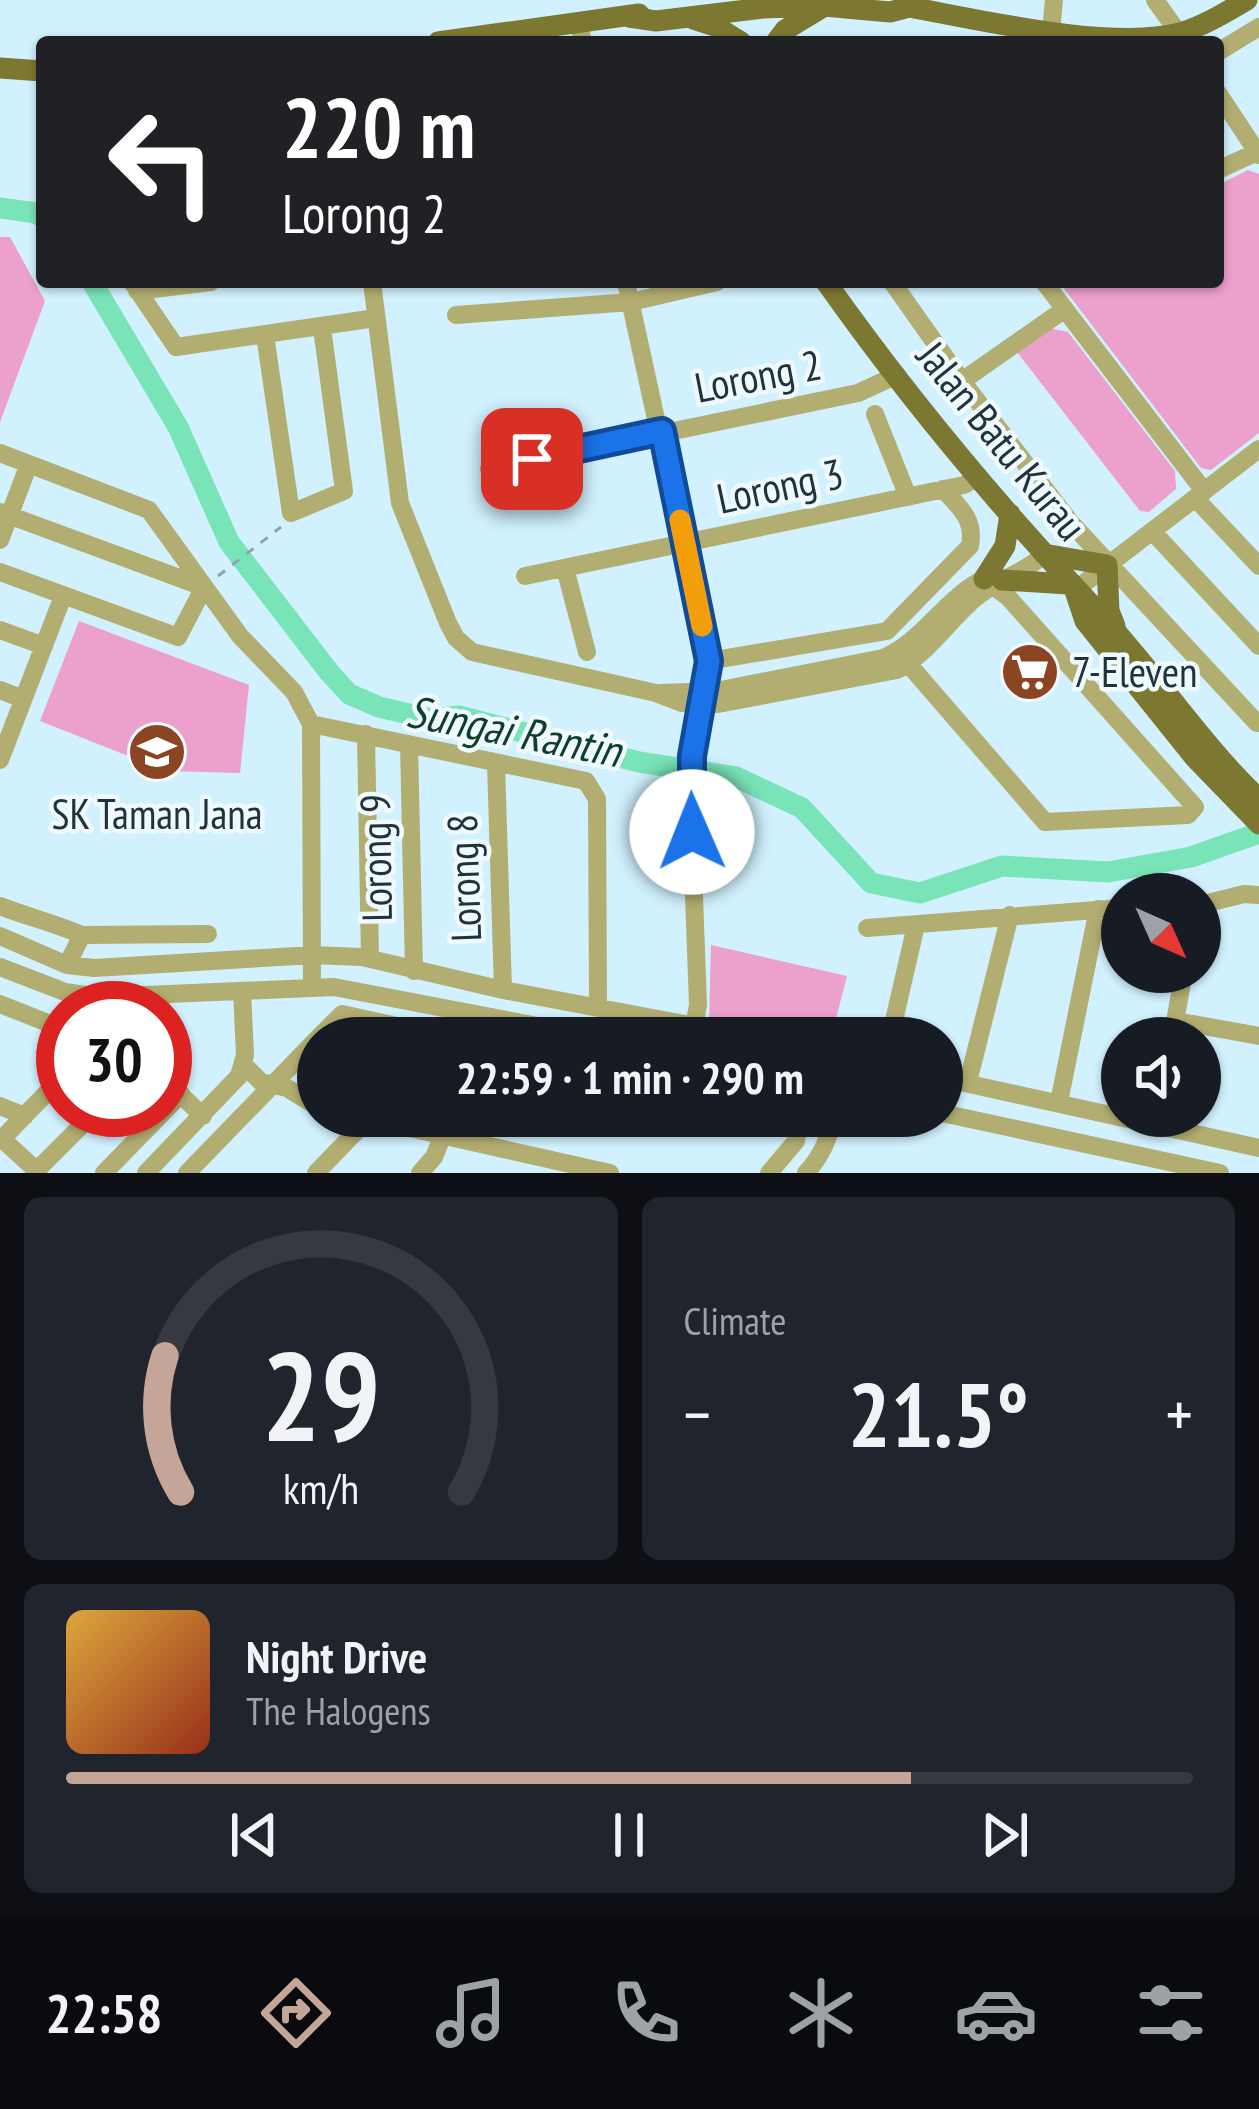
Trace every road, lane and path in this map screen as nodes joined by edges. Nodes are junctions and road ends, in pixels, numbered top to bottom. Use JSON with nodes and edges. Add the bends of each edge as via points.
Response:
{"nodes":[{"id":1,"x":726,"y":0,"type":"edge"},
{"id":2,"x":1054,"y":0,"type":"edge"},
{"id":3,"x":1155,"y":0,"type":"edge"},
{"id":4,"x":1247,"y":0,"type":"edge"},
{"id":5,"x":755,"y":4,"type":"edge"},
{"id":6,"x":904,"y":4,"type":"edge"},
{"id":7,"x":824,"y":6,"type":"junction"},
{"id":8,"x":695,"y":7,"type":"edge"},
{"id":9,"x":1259,"y":27,"type":"edge"},
{"id":10,"x":1051,"y":32,"type":"junction"},
{"id":11,"x":581,"y":33,"type":"edge"},
{"id":12,"x":533,"y":36,"type":"edge"},
{"id":13,"x":731,"y":36,"type":"edge"},
{"id":14,"x":753,"y":36,"type":"edge"},
{"id":15,"x":765,"y":36,"type":"edge"},
{"id":16,"x":780,"y":36,"type":"edge"},
{"id":17,"x":1101,"y":36,"type":"edge"},
{"id":18,"x":1181,"y":36,"type":"edge"},
{"id":19,"x":1184,"y":36,"type":"edge"},
{"id":20,"x":1224,"y":48,"type":"edge"},
{"id":21,"x":0,"y":68,"type":"edge"},
{"id":22,"x":36,"y":71,"type":"edge"},
{"id":23,"x":1224,"y":102,"type":"edge"},
{"id":24,"x":1258,"y":153,"type":"edge"},
{"id":25,"x":1224,"y":163,"type":"edge"},
{"id":26,"x":136,"y":288,"type":"edge"},
{"id":27,"x":373,"y":288,"type":"edge"},
{"id":28,"x":664,"y":288,"type":"edge"},
{"id":29,"x":830,"y":288,"type":"edge"},
{"id":30,"x":841,"y":288,"type":"edge"},
{"id":31,"x":896,"y":288,"type":"edge"},
{"id":32,"x":1048,"y":288,"type":"edge"},
{"id":33,"x":628,"y":292,"type":"edge"},
{"id":34,"x":846,"y":309,"type":"junction"},
{"id":35,"x":1064,"y":309,"type":"junction"},
{"id":36,"x":456,"y":315,"type":"dead end"},
{"id":37,"x":376,"y":318,"type":"junction"},
{"id":38,"x":322,"y":328,"type":"junction"},
{"id":39,"x":265,"y":335,"type":"junction"},
{"id":40,"x":897,"y":375,"type":"junction"},
{"id":41,"x":962,"y":381,"type":"junction"},
{"id":42,"x":875,"y":414,"type":"dead end"},
{"id":43,"x":662,"y":431,"type":"junction"},
{"id":44,"x":1258,"y":452,"type":"edge"},
{"id":45,"x":0,"y":453,"type":"edge"},
{"id":46,"x":29,"y":464,"type":"junction"},
{"id":47,"x":489,"y":469,"type":"dead end"},
{"id":48,"x":978,"y":476,"type":"junction"},
{"id":49,"x":944,"y":489,"type":"junction"},
{"id":50,"x":1200,"y":494,"type":"junction"},
{"id":51,"x":908,"y":497,"type":"junction"},
{"id":52,"x":291,"y":513,"type":"junction"},
{"id":53,"x":5,"y":514,"type":"edge"},
{"id":54,"x":1010,"y":514,"type":"junction"},
{"id":55,"x":1152,"y":531,"type":"junction"},
{"id":56,"x":0,"y":540,"type":"edge"},
{"id":57,"x":685,"y":543,"type":"junction"},
{"id":58,"x":1043,"y":554,"type":"junction"},
{"id":59,"x":1107,"y":566,"type":"junction"},
{"id":60,"x":1259,"y":566,"type":"edge"},
{"id":61,"x":228,"y":568,"type":"dead end"},
{"id":62,"x":565,"y":568,"type":"junction"},
{"id":63,"x":0,"y":572,"type":"edge"},
{"id":64,"x":525,"y":576,"type":"dead end"},
{"id":65,"x":993,"y":582,"type":"junction"},
{"id":66,"x":1071,"y":587,"type":"junction"},
{"id":67,"x":202,"y":588,"type":"junction"},
{"id":68,"x":63,"y":596,"type":"junction"},
{"id":69,"x":0,"y":630,"type":"edge"},
{"id":70,"x":1119,"y":638,"type":"junction"},
{"id":71,"x":44,"y":646,"type":"junction"},
{"id":72,"x":1259,"y":646,"type":"edge"},
{"id":73,"x":586,"y":652,"type":"dead end"},
{"id":74,"x":903,"y":658,"type":"junction"},
{"id":75,"x":709,"y":661,"type":"junction"},
{"id":76,"x":0,"y":690,"type":"edge"},
{"id":77,"x":701,"y":698,"type":"junction"},
{"id":78,"x":23,"y":699,"type":"junction"},
{"id":79,"x":1258,"y":723,"type":"edge"},
{"id":80,"x":311,"y":724,"type":"junction"},
{"id":81,"x":366,"y":734,"type":"junction"},
{"id":82,"x":409,"y":744,"type":"junction"},
{"id":83,"x":1,"y":755,"type":"edge"},
{"id":84,"x":496,"y":764,"type":"junction"},
{"id":85,"x":1255,"y":808,"type":"edge"},
{"id":86,"x":1259,"y":895,"type":"edge"},
{"id":87,"x":1221,"y":899,"type":"edge"},
{"id":88,"x":0,"y":906,"type":"edge"},
{"id":89,"x":1097,"y":910,"type":"junction"},
{"id":90,"x":1101,"y":910,"type":"edge"},
{"id":91,"x":1010,"y":915,"type":"junction"},
{"id":92,"x":916,"y":925,"type":"junction"},
{"id":93,"x":867,"y":928,"type":"dead end"},
{"id":94,"x":208,"y":934,"type":"dead end"},
{"id":95,"x":82,"y":935,"type":"junction"},
{"id":96,"x":0,"y":936,"type":"edge"},
{"id":97,"x":313,"y":955,"type":"junction"},
{"id":98,"x":366,"y":958,"type":"junction"},
{"id":99,"x":67,"y":965,"type":"junction"},
{"id":100,"x":0,"y":967,"type":"edge"},
{"id":101,"x":415,"y":971,"type":"junction"},
{"id":102,"x":313,"y":986,"type":"junction"},
{"id":103,"x":503,"y":990,"type":"junction"},
{"id":104,"x":242,"y":991,"type":"junction"},
{"id":105,"x":360,"y":991,"type":"junction"},
{"id":106,"x":0,"y":1004,"type":"edge"},
{"id":107,"x":598,"y":1005,"type":"junction"},
{"id":108,"x":492,"y":1017,"type":"edge"},
{"id":109,"x":642,"y":1017,"type":"edge"},
{"id":110,"x":696,"y":1017,"type":"edge"},
{"id":111,"x":895,"y":1017,"type":"edge"},
{"id":112,"x":36,"y":1018,"type":"edge"},
{"id":113,"x":1221,"y":1033,"type":"edge"},
{"id":114,"x":1259,"y":1036,"type":"edge"},
{"id":115,"x":297,"y":1060,"type":"edge"},
{"id":116,"x":244,"y":1065,"type":"junction"},
{"id":117,"x":963,"y":1081,"type":"edge"},
{"id":118,"x":968,"y":1082,"type":"junction"},
{"id":119,"x":274,"y":1084,"type":"junction"},
{"id":120,"x":297,"y":1096,"type":"edge"},
{"id":121,"x":1059,"y":1102,"type":"junction"},
{"id":122,"x":36,"y":1104,"type":"edge"},
{"id":123,"x":192,"y":1105,"type":"edge"},
{"id":124,"x":0,"y":1106,"type":"edge"},
{"id":125,"x":1101,"y":1110,"type":"edge"},
{"id":126,"x":25,"y":1116,"type":"junction"},
{"id":127,"x":203,"y":1116,"type":"junction"},
{"id":128,"x":963,"y":1118,"type":"edge"},
{"id":129,"x":70,"y":1137,"type":"edge"},
{"id":130,"x":139,"y":1137,"type":"edge"},
{"id":131,"x":346,"y":1137,"type":"edge"},
{"id":132,"x":442,"y":1137,"type":"edge"},
{"id":133,"x":452,"y":1137,"type":"edge"},
{"id":134,"x":797,"y":1137,"type":"edge"},
{"id":135,"x":827,"y":1137,"type":"edge"},
{"id":136,"x":1150,"y":1137,"type":"edge"},
{"id":137,"x":1219,"y":1137,"type":"edge"},
{"id":138,"x":1,"y":1140,"type":"edge"},
{"id":139,"x":1259,"y":1148,"type":"edge"},
{"id":140,"x":434,"y":1157,"type":"junction"},
{"id":141,"x":1146,"y":1157,"type":"junction"},
{"id":142,"x":36,"y":1172,"type":"edge"},
{"id":143,"x":104,"y":1173,"type":"edge"},
{"id":144,"x":146,"y":1173,"type":"edge"},
{"id":145,"x":187,"y":1173,"type":"edge"},
{"id":146,"x":316,"y":1173,"type":"edge"},
{"id":147,"x":420,"y":1173,"type":"edge"},
{"id":148,"x":451,"y":1173,"type":"edge"},
{"id":149,"x":610,"y":1173,"type":"edge"},
{"id":150,"x":769,"y":1173,"type":"edge"},
{"id":151,"x":806,"y":1173,"type":"edge"},
{"id":152,"x":1220,"y":1173,"type":"edge"}],
"edges":[{"from":1,"to":8,"type":"main road"},
{"from":2,"to":10,"type":"street"},
{"from":3,"to":18,"type":"street"},
{"from":4,"to":19,"type":"main road"},
{"from":5,"to":7,"type":"main road"},
{"from":5,"to":8,"type":"main road"},
{"from":5,"to":14,"type":"main road"},
{"from":5,"to":15,"type":"main road"},
{"from":6,"to":7,"type":"main road","via":[[890,12]]},
{"from":6,"to":10,"type":"main road"},
{"from":7,"to":16,"type":"main road"},
{"from":8,"to":11,"type":"main road"},
{"from":8,"to":13,"type":"main road"},
{"from":9,"to":20,"type":"street"},
{"from":10,"to":17,"type":"main road"},
{"from":11,"to":12,"type":"main road"},
{"from":21,"to":22,"type":"main road"},
{"from":23,"to":24,"type":"street"},
{"from":24,"to":25,"type":"street"},
{"from":26,"to":39,"type":"street","via":[[176,347]]},
{"from":27,"to":37,"type":"street"},
{"from":28,"to":33,"type":"street"},
{"from":29,"to":34,"type":"main road","name":"Jalan Batu Kurau"},
{"from":30,"to":34,"type":"street"},
{"from":31,"to":41,"type":"street"},
{"from":32,"to":35,"type":"street"},
{"from":33,"to":36,"type":"street"},
{"from":33,"to":43,"type":"street"},
{"from":34,"to":40,"type":"main road","name":"Jalan Batu Kurau"},
{"from":35,"to":41,"type":"street"},
{"from":35,"to":50,"type":"street"},
{"from":37,"to":38,"type":"street"},
{"from":37,"to":77,"type":"street","via":[[400,503],[456,638],[488,658]]},
{"from":38,"to":39,"type":"street"},
{"from":38,"to":52,"type":"street","via":[[344,491]]},
{"from":39,"to":52,"type":"street"},
{"from":40,"to":43,"type":"street","name":"Lorong 2","via":[[858,393]]},
{"from":40,"to":48,"type":"main road","name":"Jalan Batu Kurau"},
{"from":41,"to":59,"type":"street"},
{"from":42,"to":51,"type":"street"},
{"from":43,"to":47,"type":"street","name":"Lorong 2"},
{"from":43,"to":57,"type":"street"},
{"from":44,"to":50,"type":"street"},
{"from":45,"to":46,"type":"street"},
{"from":46,"to":53,"type":"street"},
{"from":46,"to":67,"type":"street","via":[[149,510]]},
{"from":48,"to":49,"type":"street","name":"Lorong 3"},
{"from":48,"to":54,"type":"main road","name":"Jalan Batu Kurau"},
{"from":49,"to":51,"type":"street","name":"Lorong 3"},
{"from":49,"to":75,"type":"street","via":[[969,518],[970,546],[887,631]]},
{"from":50,"to":55,"type":"street"},
{"from":50,"to":60,"type":"street"},
{"from":51,"to":57,"type":"street","name":"Lorong 3"},
{"from":52,"to":61,"type":"path"},
{"from":53,"to":56,"type":"street"},
{"from":53,"to":67,"type":"street"},
{"from":54,"to":58,"type":"main road","name":"Jalan Batu Kurau"},
{"from":54,"to":65,"type":"main road"},
{"from":55,"to":59,"type":"street"},
{"from":55,"to":72,"type":"street"},
{"from":57,"to":62,"type":"street","name":"Lorong 3"},
{"from":57,"to":75,"type":"street"},
{"from":58,"to":59,"type":"main road"},
{"from":58,"to":65,"type":"street"},
{"from":58,"to":66,"type":"main road","name":"Jalan Batu Kurau"},
{"from":59,"to":66,"type":"street"},
{"from":59,"to":70,"type":"main road"},
{"from":59,"to":79,"type":"street"},
{"from":62,"to":64,"type":"street","name":"Lorong 3"},
{"from":62,"to":73,"type":"street"},
{"from":63,"to":68,"type":"street"},
{"from":65,"to":66,"type":"main road"},
{"from":65,"to":74,"type":"street","via":[[965,589]]},
{"from":65,"to":74,"type":"street","via":[[1196,807],[1188,815],[1045,822]]},
{"from":66,"to":70,"type":"main road","name":"Jalan Batu Kurau"},
{"from":66,"to":85,"type":"main road","name":"Jalan Batu Kurau","via":[[1084,621],[1195,758]]},
{"from":67,"to":68,"type":"street","via":[[178,637]]},
{"from":67,"to":80,"type":"street","via":[[294,692]]},
{"from":68,"to":71,"type":"street"},
{"from":69,"to":71,"type":"street"},
{"from":70,"to":85,"type":"main road","name":"Jalan Batu Kurau"},
{"from":71,"to":78,"type":"street"},
{"from":74,"to":77,"type":"street","via":[[883,674]]},
{"from":75,"to":77,"type":"street"},
{"from":76,"to":78,"type":"street"},
{"from":77,"to":110,"type":"street","via":[[690,788]]},
{"from":78,"to":83,"type":"street"},
{"from":80,"to":81,"type":"street"},
{"from":80,"to":97,"type":"street"},
{"from":81,"to":82,"type":"street"},
{"from":81,"to":98,"type":"street"},
{"from":82,"to":84,"type":"street"},
{"from":82,"to":101,"type":"street","name":"Lorong 9"},
{"from":84,"to":103,"type":"street","name":"Lorong 8"},
{"from":84,"to":107,"type":"street","via":[[586,781],[597,799]]},
{"from":86,"to":87,"type":"street"},
{"from":88,"to":95,"type":"street"},
{"from":89,"to":90,"type":"street"},
{"from":89,"to":91,"type":"street"},
{"from":89,"to":121,"type":"street"},
{"from":91,"to":92,"type":"street"},
{"from":91,"to":118,"type":"street"},
{"from":92,"to":93,"type":"street"},
{"from":92,"to":111,"type":"street"},
{"from":94,"to":95,"type":"street"},
{"from":95,"to":99,"type":"street"},
{"from":96,"to":99,"type":"street"},
{"from":97,"to":98,"type":"street"},
{"from":97,"to":99,"type":"street"},
{"from":97,"to":102,"type":"street"},
{"from":98,"to":101,"type":"street"},
{"from":98,"to":105,"type":"street"},
{"from":100,"to":104,"type":"street","via":[[98,997]]},
{"from":101,"to":103,"type":"street"},
{"from":102,"to":104,"type":"street"},
{"from":102,"to":105,"type":"street"},
{"from":103,"to":107,"type":"street"},
{"from":104,"to":116,"type":"street"},
{"from":105,"to":108,"type":"street"},
{"from":106,"to":112,"type":"street"},
{"from":107,"to":109,"type":"street"},
{"from":113,"to":114,"type":"street"},
{"from":115,"to":119,"type":"street"},
{"from":116,"to":119,"type":"street"},
{"from":116,"to":127,"type":"street"},
{"from":117,"to":118,"type":"street"},
{"from":118,"to":121,"type":"street"},
{"from":119,"to":120,"type":"street"},
{"from":119,"to":145,"type":"street"},
{"from":121,"to":125,"type":"street"},
{"from":122,"to":126,"type":"street"},
{"from":123,"to":127,"type":"street"},
{"from":124,"to":126,"type":"street"},
{"from":126,"to":138,"type":"street"},
{"from":127,"to":144,"type":"street"},
{"from":128,"to":141,"type":"street"},
{"from":129,"to":142,"type":"street"},
{"from":130,"to":143,"type":"street"},
{"from":131,"to":146,"type":"street"},
{"from":132,"to":140,"type":"street"},
{"from":133,"to":149,"type":"street"},
{"from":134,"to":150,"type":"street"},
{"from":135,"to":151,"type":"street"},
{"from":136,"to":141,"type":"street"},
{"from":137,"to":139,"type":"street"},
{"from":138,"to":142,"type":"street"},
{"from":140,"to":147,"type":"street"},
{"from":140,"to":148,"type":"street"},
{"from":141,"to":152,"type":"street"}]}
